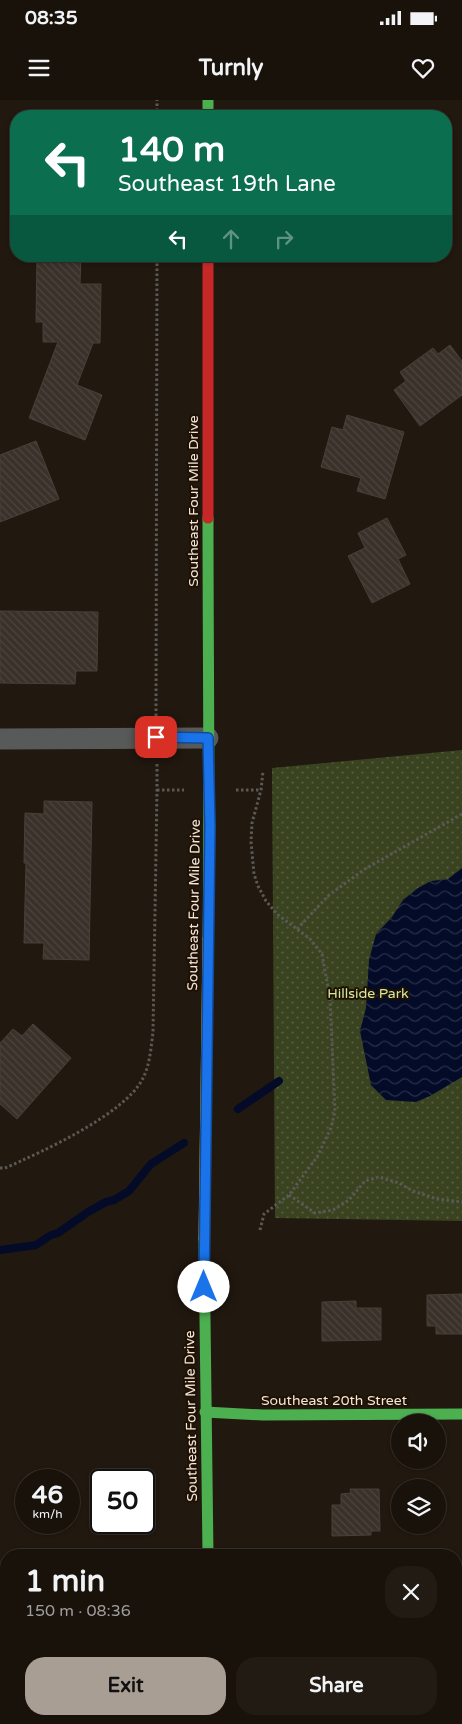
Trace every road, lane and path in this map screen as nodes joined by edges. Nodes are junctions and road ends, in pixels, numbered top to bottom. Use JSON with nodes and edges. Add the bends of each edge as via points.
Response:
{"nodes":[{"id":1,"x":208,"y":262,"type":"edge"},
{"id":2,"x":208,"y":738,"type":"junction"},
{"id":3,"x":0,"y":739,"type":"edge"},
{"id":4,"x":263,"y":771,"type":"dead end"},
{"id":5,"x":462,"y":814,"type":"edge"},
{"id":6,"x":297,"y":929,"type":"junction"},
{"id":7,"x":289,"y":1194,"type":"junction"},
{"id":8,"x":462,"y":1202,"type":"edge"},
{"id":9,"x":260,"y":1230,"type":"dead end"},
{"id":10,"x":205,"y":1412,"type":"junction"},
{"id":11,"x":462,"y":1414,"type":"edge"},
{"id":12,"x":208,"y":1549,"type":"edge"}],
"edges":[{"from":1,"to":2,"type":"main road","name":"Southeast Four Mile Drive"},
{"from":2,"to":3,"type":"street"},
{"from":2,"to":10,"type":"main road","name":"Southeast Four Mile Drive"},
{"from":4,"to":6,"type":"path","via":[[252,823],[254,874],[266,901]]},
{"from":5,"to":6,"type":"path","via":[[365,869],[329,895]]},
{"from":6,"to":7,"type":"path","via":[[322,954],[327,975],[335,1111],[317,1157]]},
{"from":7,"to":8,"type":"path","via":[[315,1213],[333,1210],[349,1200],[365,1181],[379,1177],[437,1199]]},
{"from":7,"to":9,"type":"path","via":[[264,1214]]},
{"from":10,"to":11,"type":"main road","name":"Southeast 20th Street","via":[[263,1415]]},
{"from":10,"to":12,"type":"main road","name":"Southeast Four Mile Drive"}]}
